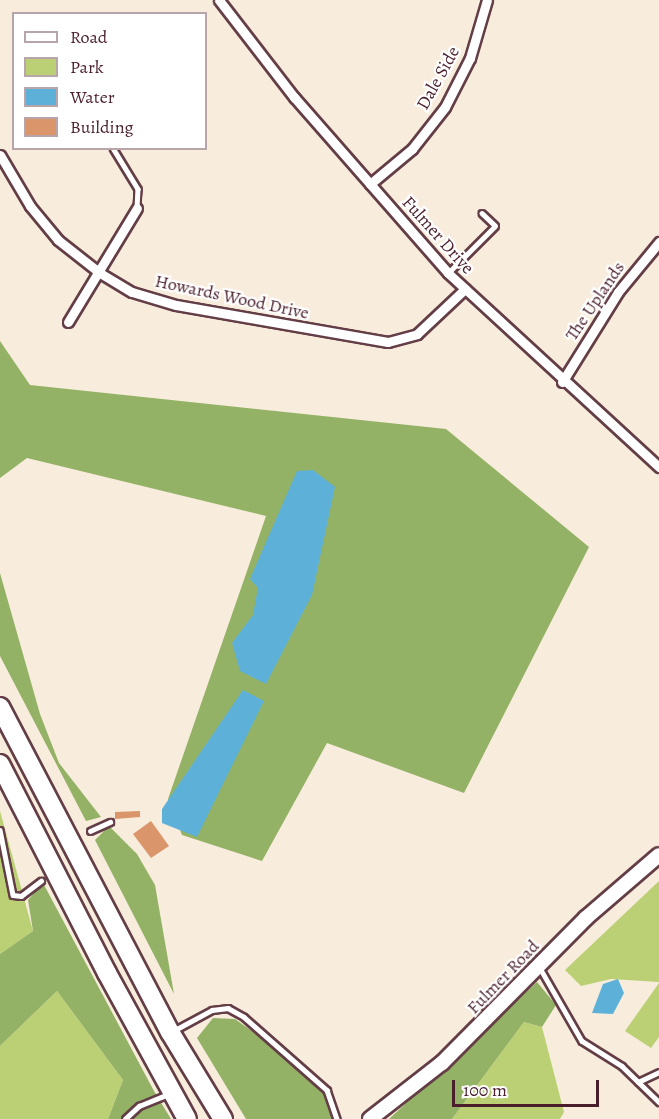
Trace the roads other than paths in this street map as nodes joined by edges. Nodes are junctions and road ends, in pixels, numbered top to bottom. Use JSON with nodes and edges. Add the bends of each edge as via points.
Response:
{"nodes":[{"id":1,"x":219,"y":0,"type":"edge"},
{"id":2,"x":487,"y":0,"type":"edge"},
{"id":3,"x":114,"y":150,"type":"edge"},
{"id":4,"x":0,"y":155,"type":"edge"},
{"id":5,"x":370,"y":184,"type":"junction"},
{"id":6,"x":137,"y":208,"type":"joint"},
{"id":7,"x":482,"y":214,"type":"dead end"},
{"id":8,"x":659,"y":242,"type":"edge"},
{"id":9,"x":100,"y":273,"type":"junction"},
{"id":10,"x":448,"y":273,"type":"junction"},
{"id":11,"x":465,"y":289,"type":"junction"},
{"id":12,"x":68,"y":322,"type":"dead end"},
{"id":13,"x":562,"y":382,"type":"junction"},
{"id":14,"x":659,"y":467,"type":"edge"},
{"id":15,"x":0,"y":707,"type":"edge"},
{"id":16,"x":0,"y":764,"type":"edge"},
{"id":17,"x":110,"y":822,"type":"dead end"},
{"id":18,"x":0,"y":830,"type":"edge"},
{"id":19,"x":90,"y":831,"type":"dead end"},
{"id":20,"x":659,"y":855,"type":"edge"},
{"id":21,"x":41,"y":881,"type":"dead end"},
{"id":22,"x":538,"y":966,"type":"junction"},
{"id":23,"x":171,"y":1032,"type":"junction"},
{"id":24,"x":659,"y":1072,"type":"edge"},
{"id":25,"x":638,"y":1082,"type":"junction"},
{"id":26,"x":171,"y":1094,"type":"junction"},
{"id":27,"x":659,"y":1102,"type":"edge"},
{"id":28,"x":125,"y":1119,"type":"edge"},
{"id":29,"x":187,"y":1119,"type":"edge"},
{"id":30,"x":223,"y":1119,"type":"edge"},
{"id":31,"x":337,"y":1119,"type":"edge"},
{"id":32,"x":370,"y":1119,"type":"edge"}],
"edges":[{"from":1,"to":5,"type":"street","name":"Fulmer Drive","via":[[294,97]]},
{"from":2,"to":5,"type":"street","name":"Dale Side","via":[[471,58],[445,107],[412,149]]},
{"from":3,"to":6,"type":"lane","via":[[138,189]]},
{"from":4,"to":9,"type":"street","name":"Howards Wood Drive","via":[[30,206],[58,240]]},
{"from":5,"to":10,"type":"street","name":"Fulmer Drive"},
{"from":6,"to":9,"type":"street"},
{"from":7,"to":10,"type":"lane","via":[[495,226]]},
{"from":8,"to":13,"type":"street","name":"The Uplands","via":[[618,292]]},
{"from":9,"to":11,"type":"street","name":"Howards Wood Drive","via":[[132,292],[176,305],[388,342],[417,334]]},
{"from":9,"to":12,"type":"street"},
{"from":10,"to":11,"type":"street","name":"Fulmer Drive"},
{"from":11,"to":13,"type":"street","name":"Fulmer Drive"},
{"from":13,"to":14,"type":"street","name":"Fulmer Drive"},
{"from":15,"to":23,"type":"highway"},
{"from":16,"to":26,"type":"highway"},
{"from":17,"to":19,"type":"lane"},
{"from":18,"to":21,"type":"lane","via":[[13,895],[21,896]]},
{"from":20,"to":22,"type":"street","name":"Fulmer Road"},
{"from":22,"to":25,"type":"lane","via":[[582,1041],[622,1066]]},
{"from":22,"to":32,"type":"street","name":"Fulmer Road","via":[[442,1063]]},
{"from":23,"to":30,"type":"highway"},
{"from":23,"to":31,"type":"lane","via":[[212,1010],[228,1008],[244,1017],[327,1090]]},
{"from":24,"to":25,"type":"lane"},
{"from":25,"to":27,"type":"lane"},
{"from":26,"to":28,"type":"lane","via":[[139,1106]]},
{"from":26,"to":29,"type":"highway"}]}
